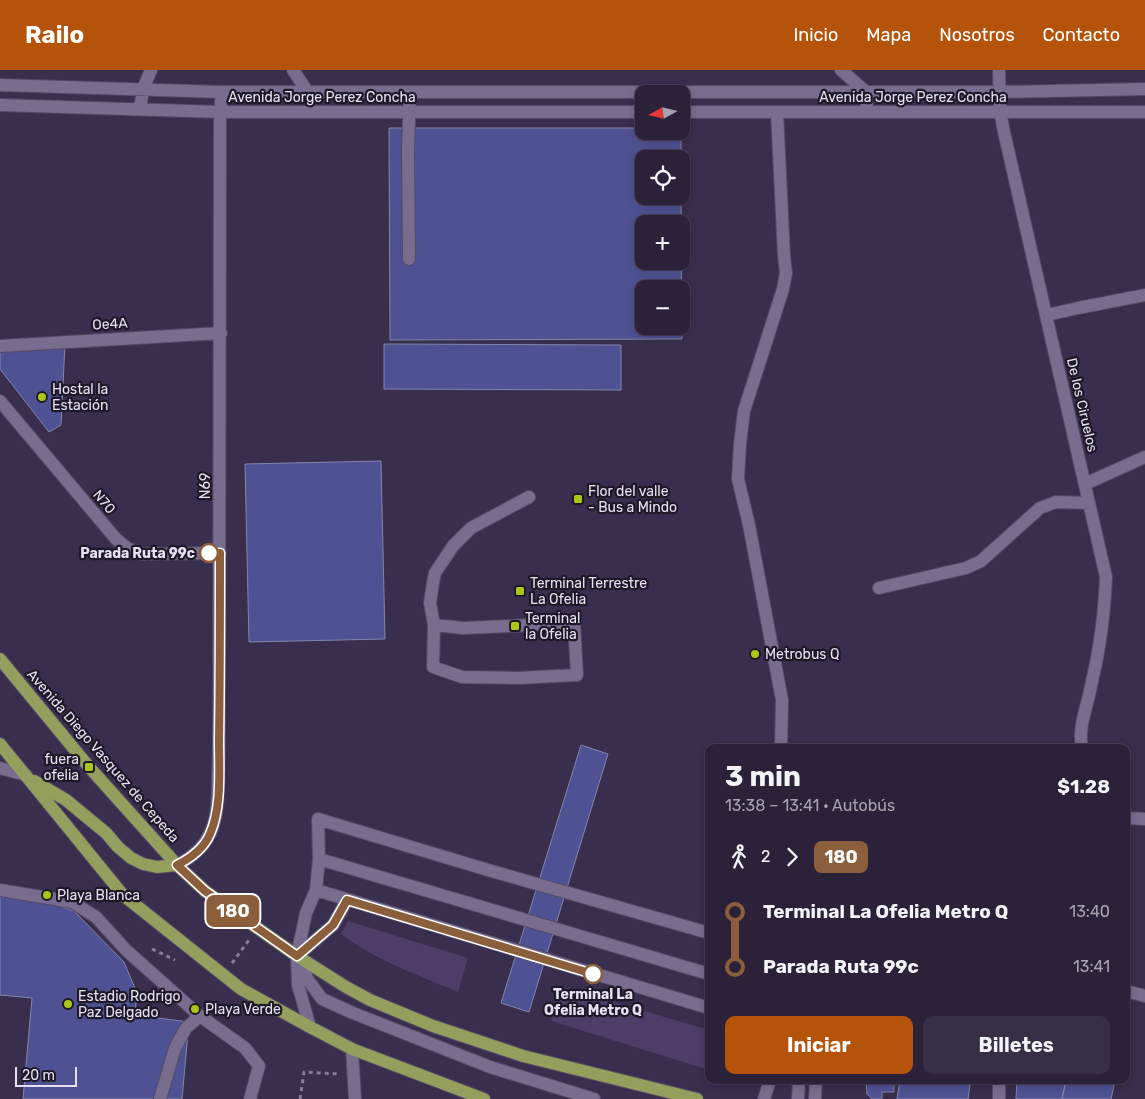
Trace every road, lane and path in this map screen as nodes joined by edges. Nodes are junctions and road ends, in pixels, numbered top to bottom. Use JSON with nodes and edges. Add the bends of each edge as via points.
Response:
{"nodes":[{"id":1,"x":151,"y":70,"type":"edge"},
{"id":2,"x":293,"y":70,"type":"edge"},
{"id":3,"x":840,"y":70,"type":"edge"},
{"id":4,"x":999,"y":70,"type":"edge"},
{"id":5,"x":0,"y":85,"type":"edge"},
{"id":6,"x":143,"y":89,"type":"junction"},
{"id":7,"x":1145,"y":89,"type":"edge"},
{"id":8,"x":307,"y":91,"type":"junction"},
{"id":9,"x":222,"y":92,"type":"junction"},
{"id":10,"x":410,"y":92,"type":"junction"},
{"id":11,"x":866,"y":92,"type":"junction"},
{"id":12,"x":999,"y":92,"type":"junction"},
{"id":13,"x":0,"y":105,"type":"edge"},
{"id":14,"x":140,"y":109,"type":"junction"},
{"id":15,"x":1000,"y":111,"type":"junction"},
{"id":16,"x":220,"y":112,"type":"junction"},
{"id":17,"x":409,"y":112,"type":"junction"},
{"id":18,"x":635,"y":112,"type":"edge"},
{"id":19,"x":690,"y":112,"type":"edge"},
{"id":20,"x":777,"y":112,"type":"junction"},
{"id":21,"x":867,"y":112,"type":"junction"},
{"id":22,"x":1145,"y":112,"type":"edge"},
{"id":23,"x":408,"y":259,"type":"dead end"},
{"id":24,"x":1145,"y":294,"type":"edge"},
{"id":25,"x":1047,"y":316,"type":"junction"},
{"id":26,"x":221,"y":333,"type":"junction"},
{"id":27,"x":0,"y":346,"type":"edge"},
{"id":28,"x":0,"y":401,"type":"edge"},
{"id":29,"x":1145,"y":458,"type":"edge"},
{"id":30,"x":1085,"y":484,"type":"junction"},
{"id":31,"x":529,"y":497,"type":"dead end"},
{"id":32,"x":1089,"y":503,"type":"junction"},
{"id":33,"x":220,"y":553,"type":"junction"},
{"id":34,"x":879,"y":588,"type":"dead end"},
{"id":35,"x":434,"y":625,"type":"junction"},
{"id":36,"x":0,"y":660,"type":"edge"},
{"id":37,"x":0,"y":744,"type":"edge"},
{"id":38,"x":781,"y":744,"type":"edge"},
{"id":39,"x":1082,"y":744,"type":"edge"},
{"id":40,"x":0,"y":768,"type":"edge"},
{"id":41,"x":26,"y":775,"type":"junction"},
{"id":42,"x":1130,"y":818,"type":"edge"},
{"id":43,"x":1145,"y":819,"type":"edge"},
{"id":44,"x":319,"y":859,"type":"junction"},
{"id":45,"x":177,"y":865,"type":"junction"},
{"id":46,"x":0,"y":890,"type":"edge"},
{"id":47,"x":316,"y":890,"type":"junction"},
{"id":48,"x":347,"y":900,"type":"junction"},
{"id":49,"x":258,"y":929,"type":"junction"},
{"id":50,"x":705,"y":932,"type":"edge"},
{"id":51,"x":297,"y":956,"type":"junction"},
{"id":52,"x":705,"y":973,"type":"edge"},
{"id":53,"x":223,"y":974,"type":"junction"},
{"id":54,"x":1130,"y":992,"type":"edge"},
{"id":55,"x":1145,"y":996,"type":"edge"},
{"id":56,"x":705,"y":1007,"type":"edge"},
{"id":57,"x":200,"y":1016,"type":"junction"},
{"id":58,"x":310,"y":1027,"type":"junction"},
{"id":59,"x":352,"y":1049,"type":"junction"},
{"id":60,"x":339,"y":1082,"type":"dead end"},
{"id":61,"x":769,"y":1084,"type":"edge"},
{"id":62,"x":799,"y":1084,"type":"edge"},
{"id":63,"x":816,"y":1084,"type":"edge"},
{"id":64,"x":999,"y":1084,"type":"edge"},
{"id":65,"x":160,"y":1099,"type":"edge"},
{"id":66,"x":250,"y":1099,"type":"edge"},
{"id":67,"x":300,"y":1099,"type":"edge"},
{"id":68,"x":355,"y":1099,"type":"edge"},
{"id":69,"x":484,"y":1099,"type":"edge"},
{"id":70,"x":594,"y":1099,"type":"edge"},
{"id":71,"x":697,"y":1099,"type":"edge"},
{"id":72,"x":764,"y":1099,"type":"edge"},
{"id":73,"x":798,"y":1099,"type":"edge"},
{"id":74,"x":815,"y":1099,"type":"edge"},
{"id":75,"x":999,"y":1099,"type":"edge"}],
"edges":[{"from":1,"to":6,"type":"street"},
{"from":2,"to":8,"type":"street"},
{"from":3,"to":11,"type":"street"},
{"from":4,"to":12,"type":"street","name":"De los Ciruelos"},
{"from":5,"to":6,"type":"street","name":"Avenida Jorge Perez Concha"},
{"from":6,"to":9,"type":"street","name":"Avenida Jorge Perez Concha"},
{"from":6,"to":14,"type":"street"},
{"from":7,"to":12,"type":"street","name":"Avenida Jorge Perez Concha"},
{"from":8,"to":9,"type":"street","name":"Avenida Jorge Perez Concha"},
{"from":8,"to":10,"type":"street","name":"Avenida Jorge Perez Concha"},
{"from":9,"to":16,"type":"street","name":"N69"},
{"from":10,"to":11,"type":"street","name":"Avenida Jorge Perez Concha"},
{"from":10,"to":17,"type":"street"},
{"from":11,"to":12,"type":"street","name":"Avenida Jorge Perez Concha"},
{"from":11,"to":21,"type":"street"},
{"from":12,"to":15,"type":"street","name":"De los Ciruelos"},
{"from":13,"to":14,"type":"street","name":"Avenida Jorge Perez Concha"},
{"from":14,"to":16,"type":"street","name":"Avenida Jorge Perez Concha"},
{"from":15,"to":21,"type":"street","name":"Avenida Jorge Perez Concha"},
{"from":15,"to":22,"type":"street","name":"Avenida Jorge Perez Concha"},
{"from":15,"to":25,"type":"street","name":"De los Ciruelos"},
{"from":16,"to":17,"type":"street","name":"Avenida Jorge Perez Concha"},
{"from":16,"to":26,"type":"street","name":"N69"},
{"from":17,"to":18,"type":"street","name":"Avenida Jorge Perez Concha"},
{"from":17,"to":23,"type":"street"},
{"from":19,"to":20,"type":"street","name":"Avenida Jorge Perez Concha"},
{"from":20,"to":21,"type":"street","name":"Avenida Jorge Perez Concha"},
{"from":20,"to":38,"type":"street","via":[[786,273],[744,411],[738,479],[782,700]]},
{"from":24,"to":25,"type":"street"},
{"from":25,"to":30,"type":"street","name":"De los Ciruelos"},
{"from":26,"to":27,"type":"street","name":"Oe4A"},
{"from":26,"to":33,"type":"street","name":"N69"},
{"from":28,"to":33,"type":"street","name":"N70","via":[[116,540],[142,554]]},
{"from":29,"to":30,"type":"street"},
{"from":30,"to":32,"type":"street","name":"De los Ciruelos"},
{"from":31,"to":35,"type":"street","via":[[470,528],[453,546],[435,573],[430,603]]},
{"from":32,"to":34,"type":"street","via":[[1056,502],[1040,508],[981,561],[966,568]]},
{"from":32,"to":39,"type":"street","name":"De los Ciruelos","via":[[1106,577],[1103,622],[1085,707]]},
{"from":33,"to":45,"type":"street","name":"N69","via":[[218,809],[204,844]]},
{"from":35,"to":35,"type":"street","via":[[463,628],[574,623],[577,675],[462,677],[433,667]]},
{"from":36,"to":45,"type":"main road","name":"Avenida Diego Vasquez de Cepeda","via":[[89,767]]},
{"from":37,"to":41,"type":"main road"},
{"from":40,"to":41,"type":"street"},
{"from":41,"to":45,"type":"main road","via":[[66,800],[131,858],[157,867]]},
{"from":41,"to":53,"type":"main road","via":[[123,894]]},
{"from":42,"to":43,"type":"street"},
{"from":44,"to":47,"type":"street"},
{"from":44,"to":50,"type":"street","via":[[318,819]]},
{"from":44,"to":52,"type":"street"},
{"from":45,"to":49,"type":"main road","name":"Avenida Diego Vasquez de Cepeda","via":[[205,891]]},
{"from":46,"to":57,"type":"street","via":[[72,902],[96,917],[126,950]]},
{"from":47,"to":48,"type":"street"},
{"from":47,"to":51,"type":"street","via":[[306,913]]},
{"from":48,"to":51,"type":"street","via":[[333,925]]},
{"from":48,"to":56,"type":"street"},
{"from":49,"to":51,"type":"main road","name":"Avenida Diego Vasquez de Cepeda"},
{"from":49,"to":53,"type":"path"},
{"from":51,"to":58,"type":"street","via":[[298,985]]},
{"from":51,"to":70,"type":"street","via":[[308,980],[322,999],[490,1067]]},
{"from":51,"to":71,"type":"main road","name":"Avenida Diego Vasquez de Cepeda","via":[[346,988],[434,1026],[523,1056]]},
{"from":53,"to":58,"type":"main road","via":[[241,989]]},
{"from":54,"to":55,"type":"street"},
{"from":57,"to":65,"type":"street","via":[[186,1028],[175,1048]]},
{"from":57,"to":66,"type":"street","via":[[245,1048],[259,1066]]},
{"from":58,"to":59,"type":"main road"},
{"from":59,"to":68,"type":"street"},
{"from":59,"to":69,"type":"main road"},
{"from":60,"to":67,"type":"path","via":[[339,1074],[304,1072]]},
{"from":61,"to":72,"type":"street"},
{"from":62,"to":73,"type":"street"},
{"from":63,"to":74,"type":"street"},
{"from":64,"to":75,"type":"street"}]}
